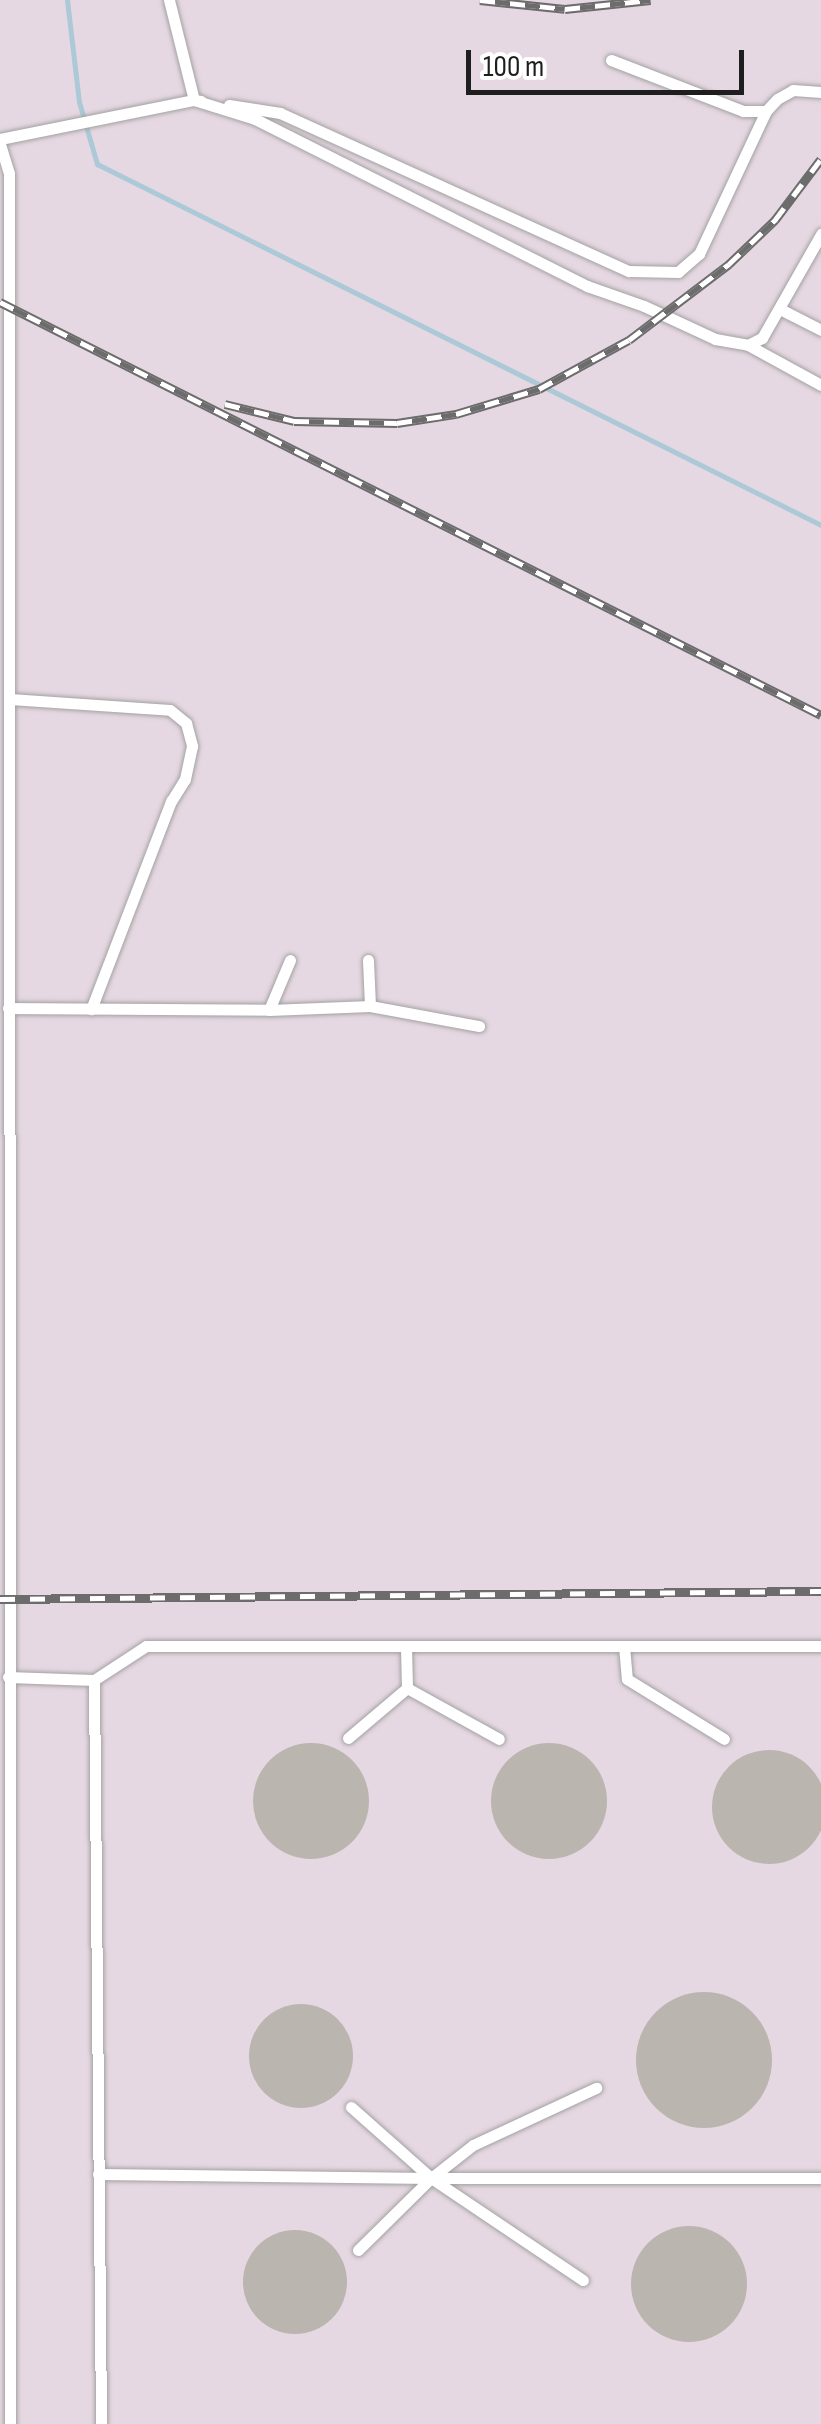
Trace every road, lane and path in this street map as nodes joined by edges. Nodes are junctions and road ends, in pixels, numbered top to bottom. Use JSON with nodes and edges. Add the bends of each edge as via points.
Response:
{"nodes":[{"id":1,"x":169,"y":0,"type":"edge"},
{"id":2,"x":611,"y":60,"type":"dead end"},
{"id":3,"x":821,"y":92,"type":"edge"},
{"id":4,"x":194,"y":100,"type":"junction"},
{"id":5,"x":766,"y":112,"type":"junction"},
{"id":6,"x":0,"y":141,"type":"edge"},
{"id":7,"x":821,"y":234,"type":"edge"},
{"id":8,"x":780,"y":309,"type":"junction"},
{"id":9,"x":821,"y":330,"type":"edge"},
{"id":10,"x":748,"y":345,"type":"junction"},
{"id":11,"x":821,"y":385,"type":"edge"},
{"id":12,"x":10,"y":699,"type":"junction"},
{"id":13,"x":290,"y":960,"type":"dead end"},
{"id":14,"x":368,"y":960,"type":"dead end"},
{"id":15,"x":4,"y":972,"type":"edge"},
{"id":16,"x":370,"y":1006,"type":"junction"},
{"id":17,"x":8,"y":1008,"type":"junction"},
{"id":18,"x":91,"y":1010,"type":"junction"},
{"id":19,"x":269,"y":1010,"type":"junction"},
{"id":20,"x":479,"y":1026,"type":"dead end"},
{"id":21,"x":406,"y":1646,"type":"junction"},
{"id":22,"x":624,"y":1646,"type":"junction"},
{"id":23,"x":821,"y":1646,"type":"edge"},
{"id":24,"x":8,"y":1677,"type":"junction"},
{"id":25,"x":94,"y":1680,"type":"junction"},
{"id":26,"x":407,"y":1688,"type":"junction"},
{"id":27,"x":348,"y":1738,"type":"dead end"},
{"id":28,"x":499,"y":1739,"type":"dead end"},
{"id":29,"x":724,"y":1739,"type":"dead end"},
{"id":30,"x":596,"y":2088,"type":"dead end"},
{"id":31,"x":352,"y":2107,"type":"dead end"},
{"id":32,"x":98,"y":2174,"type":"junction"},
{"id":33,"x":431,"y":2178,"type":"junction"},
{"id":34,"x":821,"y":2178,"type":"edge"},
{"id":35,"x":358,"y":2250,"type":"dead end"},
{"id":36,"x":583,"y":2280,"type":"dead end"},
{"id":37,"x":10,"y":2424,"type":"edge"},
{"id":38,"x":101,"y":2424,"type":"edge"}],
"edges":[{"from":1,"to":4,"type":"lane"},
{"from":2,"to":5,"type":"lane","via":[[743,112]]},
{"from":3,"to":5,"type":"lane","via":[[793,90]]},
{"from":4,"to":5,"type":"lane","via":[[280,113],[629,270],[678,272],[699,254]]},
{"from":4,"to":6,"type":"lane"},
{"from":4,"to":10,"type":"lane","via":[[255,120],[587,286],[716,340]]},
{"from":6,"to":12,"type":"lane","via":[[9,173]]},
{"from":7,"to":8,"type":"lane"},
{"from":8,"to":9,"type":"lane"},
{"from":8,"to":10,"type":"lane","via":[[762,338]]},
{"from":10,"to":11,"type":"lane"},
{"from":12,"to":15,"type":"lane"},
{"from":12,"to":18,"type":"lane","via":[[170,710],[186,723],[192,746],[186,779],[171,800]]},
{"from":13,"to":19,"type":"lane"},
{"from":14,"to":16,"type":"lane"},
{"from":15,"to":17,"type":"lane"},
{"from":16,"to":19,"type":"lane","via":[[323,1015]]},
{"from":16,"to":20,"type":"lane"},
{"from":17,"to":18,"type":"lane"},
{"from":17,"to":24,"type":"lane"},
{"from":18,"to":19,"type":"lane"},
{"from":21,"to":22,"type":"lane"},
{"from":21,"to":25,"type":"lane","via":[[146,1646]]},
{"from":21,"to":26,"type":"lane"},
{"from":22,"to":23,"type":"lane"},
{"from":22,"to":29,"type":"lane","via":[[627,1679]]},
{"from":24,"to":25,"type":"lane"},
{"from":24,"to":37,"type":"lane"},
{"from":25,"to":32,"type":"lane"},
{"from":26,"to":27,"type":"lane"},
{"from":26,"to":28,"type":"lane"},
{"from":30,"to":33,"type":"lane","via":[[473,2145]]},
{"from":31,"to":33,"type":"lane"},
{"from":32,"to":33,"type":"lane"},
{"from":32,"to":38,"type":"lane"},
{"from":33,"to":34,"type":"lane"},
{"from":33,"to":35,"type":"lane"},
{"from":33,"to":36,"type":"lane"}]}
